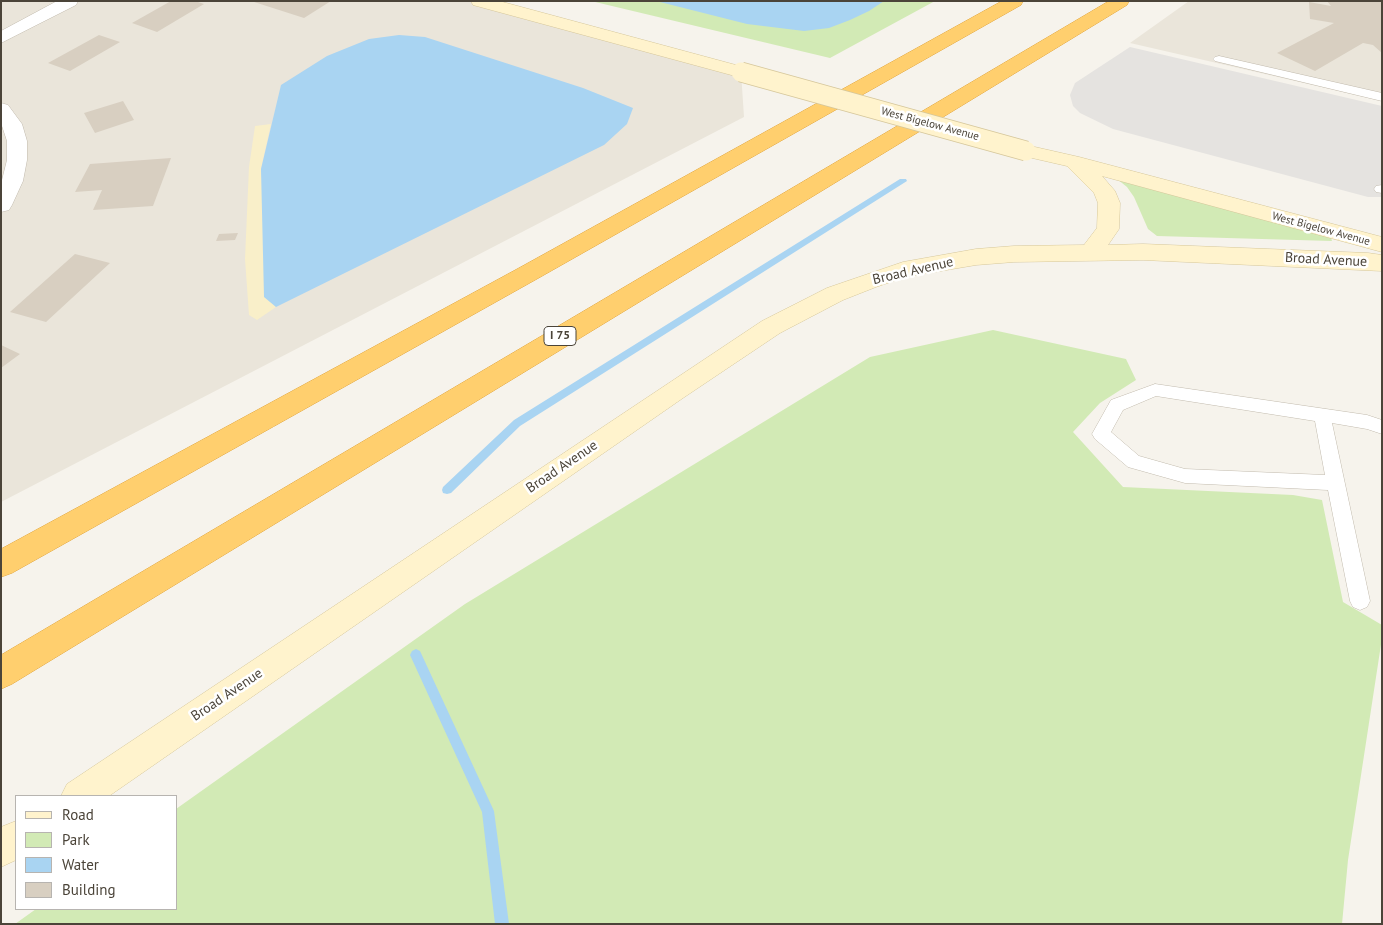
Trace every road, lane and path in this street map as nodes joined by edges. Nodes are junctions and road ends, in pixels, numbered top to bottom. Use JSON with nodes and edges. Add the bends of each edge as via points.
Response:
{"nodes":[{"id":1,"x":70,"y":1,"type":"edge"},
{"id":2,"x":479,"y":1,"type":"edge"},
{"id":3,"x":1015,"y":1,"type":"edge"},
{"id":4,"x":1120,"y":1,"type":"edge"},
{"id":5,"x":1,"y":38,"type":"edge"},
{"id":6,"x":1219,"y":59,"type":"dead end"},
{"id":7,"x":1382,"y":97,"type":"edge"},
{"id":8,"x":1,"y":108,"type":"edge"},
{"id":9,"x":1072,"y":161,"type":"junction"},
{"id":10,"x":1,"y":205,"type":"edge"},
{"id":11,"x":1382,"y":245,"type":"edge"},
{"id":12,"x":1091,"y":252,"type":"junction"},
{"id":13,"x":1382,"y":264,"type":"edge"},
{"id":14,"x":1322,"y":415,"type":"junction"},
{"id":15,"x":1382,"y":427,"type":"edge"},
{"id":16,"x":1336,"y":483,"type":"junction"},
{"id":17,"x":1,"y":564,"type":"edge"},
{"id":18,"x":1360,"y":601,"type":"dead end"},
{"id":19,"x":1,"y":672,"type":"edge"},
{"id":20,"x":79,"y":795,"type":"edge"},
{"id":21,"x":15,"y":840,"type":"edge"},
{"id":22,"x":1,"y":849,"type":"edge"}],
"edges":[{"from":1,"to":5,"type":"street"},
{"from":2,"to":9,"type":"main road","name":"West Bigelow Avenue","bridge":true},
{"from":3,"to":17,"type":"highway"},
{"from":4,"to":19,"type":"highway","number":"I 75"},
{"from":6,"to":7,"type":"lane"},
{"from":8,"to":10,"type":"street","via":[[12,124],[17,141],[17,160],[13,181]]},
{"from":9,"to":11,"type":"main road","name":"West Bigelow Avenue"},
{"from":9,"to":12,"type":"main road","via":[[1092,177],[1109,203],[1108,229]]},
{"from":12,"to":13,"type":"main road","name":"Broad Avenue"},
{"from":12,"to":20,"type":"main road","name":"Broad Avenue","via":[[1014,254],[939,263],[868,280],[802,309],[674,391]]},
{"from":14,"to":15,"type":"lane"},
{"from":14,"to":16,"type":"lane"},
{"from":14,"to":16,"type":"lane","via":[[1155,390],[1117,405],[1101,434],[1134,462],[1185,476]]},
{"from":16,"to":18,"type":"lane"},
{"from":21,"to":22,"type":"main road"}]}
